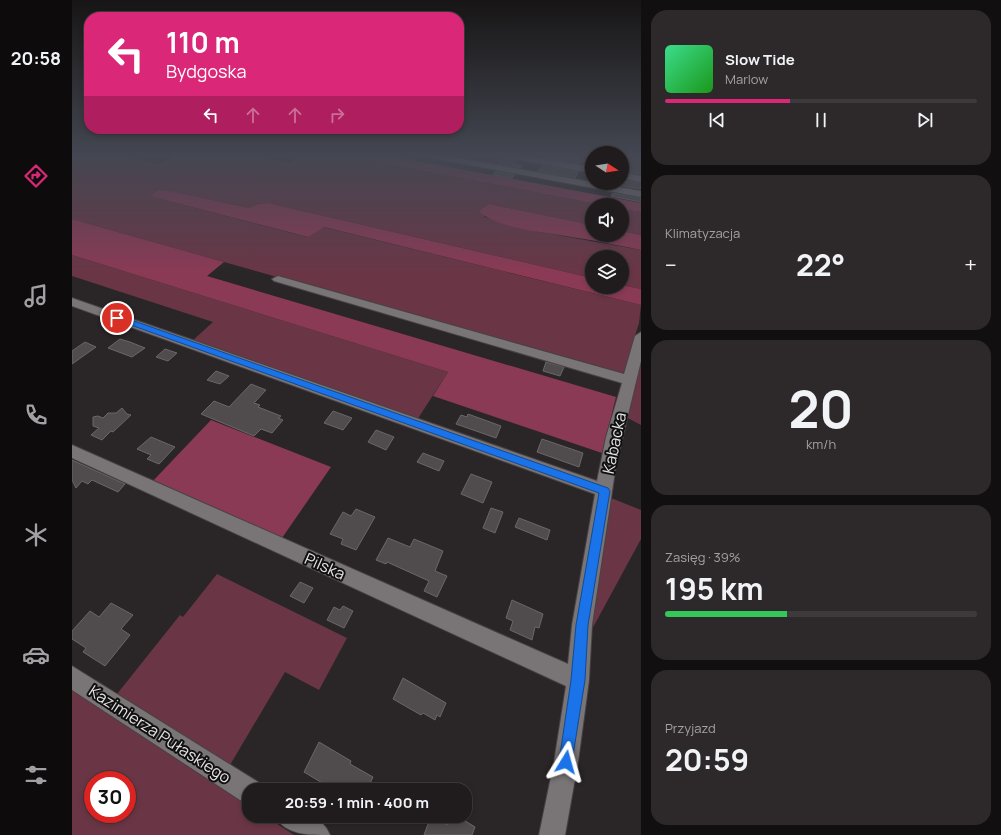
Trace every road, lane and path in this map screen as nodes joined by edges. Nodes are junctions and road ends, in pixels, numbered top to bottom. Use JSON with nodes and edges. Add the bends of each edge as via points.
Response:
{"nodes":[{"id":1,"x":278,"y":279,"type":"dead end"},
{"id":2,"x":72,"y":302,"type":"edge"},
{"id":3,"x":641,"y":336,"type":"edge"},
{"id":4,"x":629,"y":380,"type":"junction"},
{"id":5,"x":72,"y":451,"type":"edge"},
{"id":6,"x":605,"y":491,"type":"junction"},
{"id":7,"x":72,"y":677,"type":"edge"},
{"id":8,"x":578,"y":680,"type":"junction"},
{"id":9,"x":242,"y":786,"type":"edge"},
{"id":10,"x":299,"y":823,"type":"edge"},
{"id":11,"x":317,"y":835,"type":"edge"},
{"id":12,"x":552,"y":835,"type":"edge"}],
"edges":[{"from":1,"to":4,"type":"street"},
{"from":2,"to":6,"type":"street"},
{"from":3,"to":4,"type":"street","name":"Kabacka"},
{"from":4,"to":6,"type":"street","name":"Kabacka","via":[[614,437]]},
{"from":5,"to":8,"type":"street","name":"Pilska"},
{"from":6,"to":8,"type":"street","name":"Kabacka","via":[[582,625]]},
{"from":7,"to":9,"type":"street","name":"Kazimierza Pułaskiego"},
{"from":8,"to":12,"type":"street","name":"Kabacka"},
{"from":10,"to":11,"type":"street"}]}
